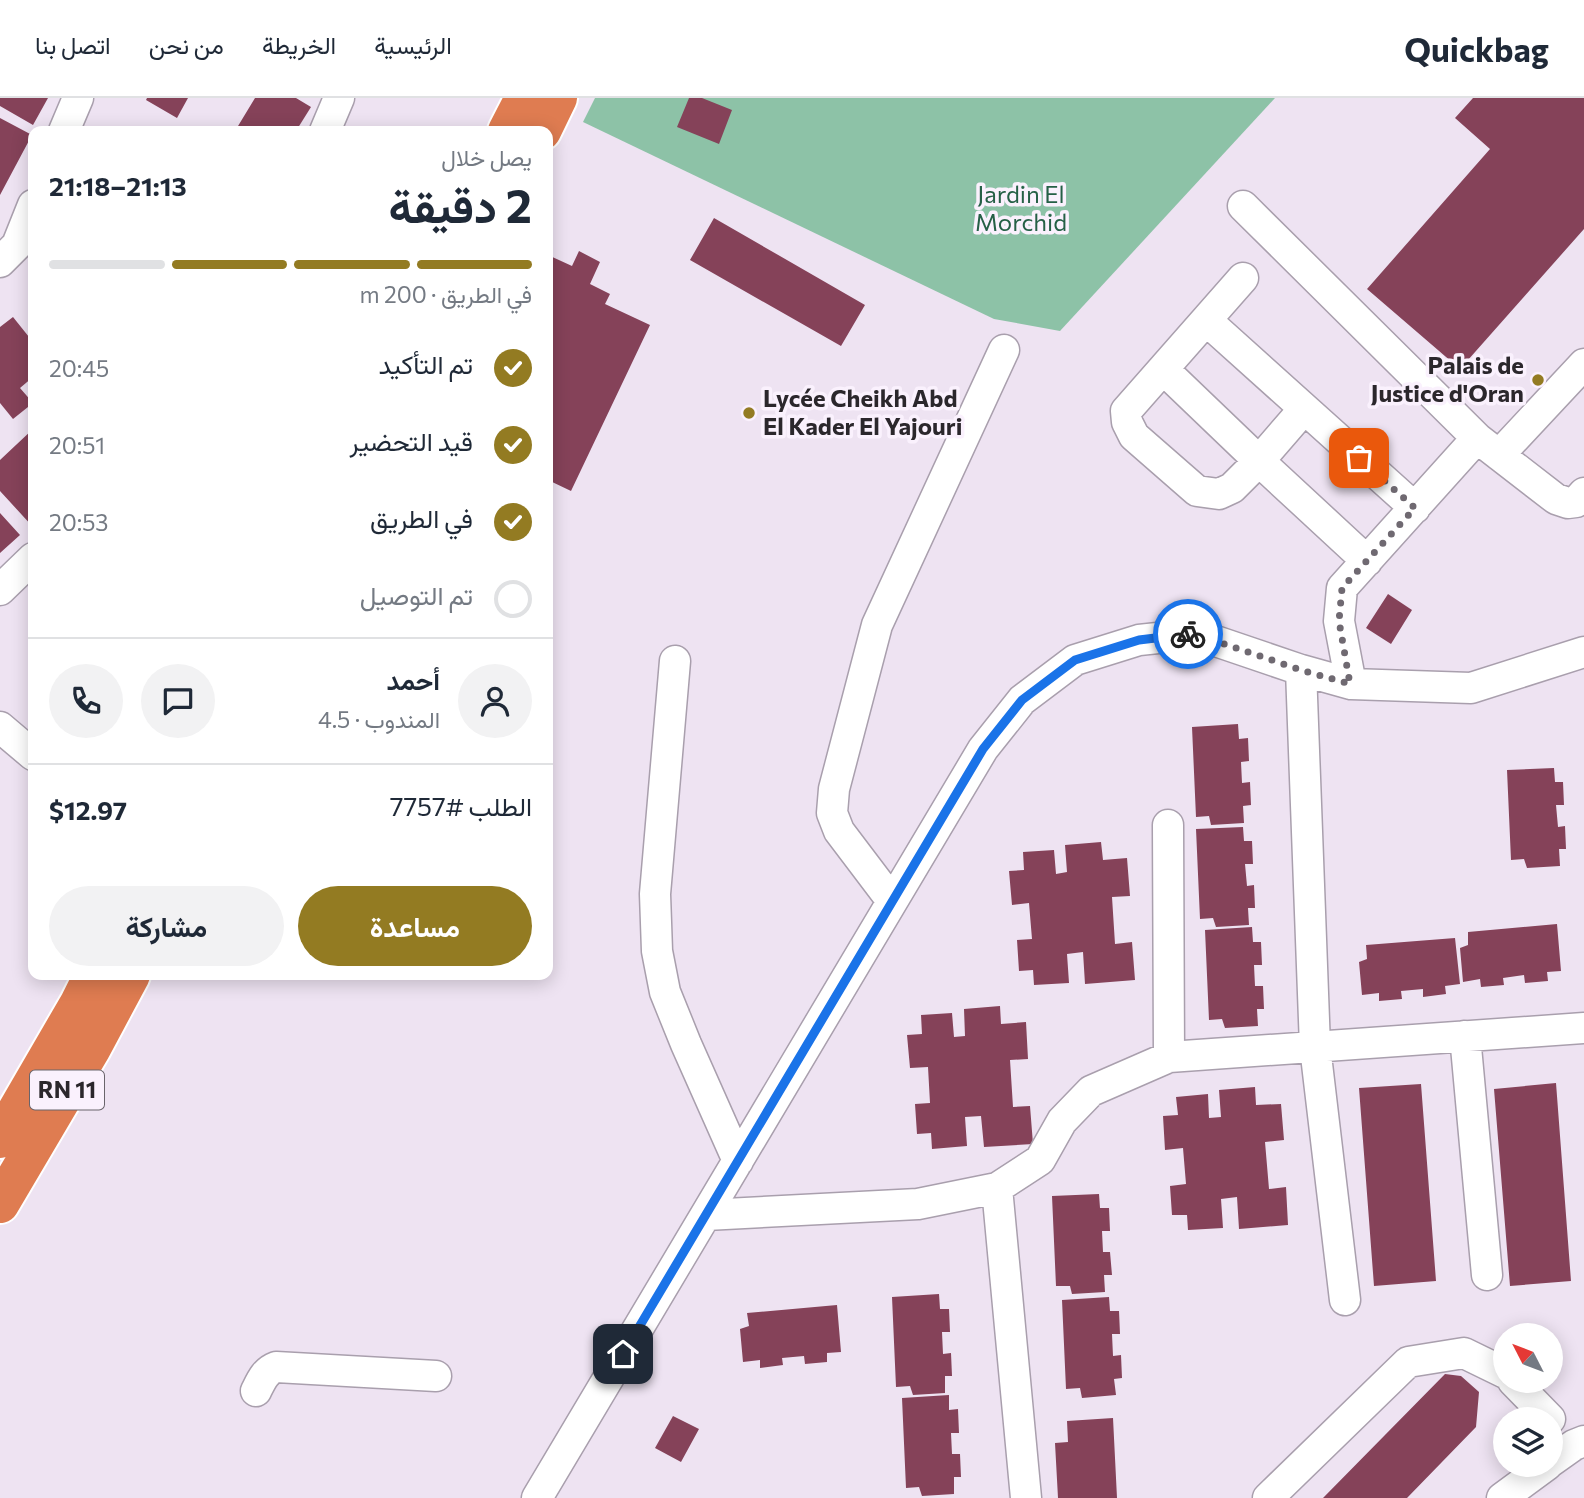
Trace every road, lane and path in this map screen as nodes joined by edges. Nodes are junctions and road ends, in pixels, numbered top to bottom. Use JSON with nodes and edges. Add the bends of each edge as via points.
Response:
{"nodes":[{"id":1,"x":78,"y":98,"type":"edge"},
{"id":2,"x":339,"y":98,"type":"edge"},
{"id":3,"x":524,"y":98,"type":"edge"},
{"id":4,"x":558,"y":98,"type":"edge"},
{"id":5,"x":66,"y":126,"type":"edge"},
{"id":6,"x":327,"y":126,"type":"edge"},
{"id":7,"x":510,"y":126,"type":"edge"},
{"id":8,"x":544,"y":126,"type":"edge"},
{"id":9,"x":1243,"y":206,"type":"dead end"},
{"id":10,"x":28,"y":216,"type":"edge"},
{"id":11,"x":12,"y":250,"type":"edge"},
{"id":12,"x":1243,"y":278,"type":"dead end"},
{"id":13,"x":1207,"y":321,"type":"junction"},
{"id":14,"x":1004,"y":350,"type":"dead end"},
{"id":15,"x":1584,"y":364,"type":"edge"},
{"id":16,"x":1163,"y":369,"type":"junction"},
{"id":17,"x":1304,"y":409,"type":"junction"},
{"id":18,"x":1488,"y":447,"type":"junction"},
{"id":19,"x":1259,"y":461,"type":"junction"},
{"id":20,"x":1584,"y":493,"type":"edge"},
{"id":21,"x":1415,"y":508,"type":"junction"},
{"id":22,"x":1367,"y":561,"type":"junction"},
{"id":23,"x":28,"y":563,"type":"edge"},
{"id":24,"x":0,"y":590,"type":"edge"},
{"id":25,"x":1584,"y":652,"type":"edge"},
{"id":26,"x":675,"y":661,"type":"dead end"},
{"id":27,"x":1301,"y":670,"type":"junction"},
{"id":28,"x":1350,"y":684,"type":"junction"},
{"id":29,"x":0,"y":727,"type":"edge"},
{"id":30,"x":28,"y":751,"type":"edge"},
{"id":31,"x":1168,"y":825,"type":"dead end"},
{"id":32,"x":892,"y":901,"type":"junction"},
{"id":33,"x":90,"y":980,"type":"edge"},
{"id":34,"x":128,"y":980,"type":"edge"},
{"id":35,"x":1584,"y":1028,"type":"edge"},
{"id":36,"x":1465,"y":1036,"type":"junction"},
{"id":37,"x":1315,"y":1047,"type":"junction"},
{"id":38,"x":1169,"y":1057,"type":"junction"},
{"id":39,"x":4,"y":1120,"type":"edge"},
{"id":40,"x":738,"y":1161,"type":"junction"},
{"id":41,"x":997,"y":1188,"type":"junction"},
{"id":42,"x":0,"y":1204,"type":"edge"},
{"id":43,"x":706,"y":1214,"type":"junction"},
{"id":44,"x":1487,"y":1275,"type":"dead end"},
{"id":45,"x":1345,"y":1300,"type":"dead end"},
{"id":46,"x":1493,"y":1367,"type":"edge"},
{"id":47,"x":436,"y":1376,"type":"dead end"},
{"id":48,"x":256,"y":1391,"type":"dead end"},
{"id":49,"x":1524,"y":1393,"type":"edge"},
{"id":50,"x":1538,"y":1407,"type":"edge"},
{"id":51,"x":1563,"y":1430,"type":"edge"},
{"id":52,"x":1579,"y":1443,"type":"edge"},
{"id":53,"x":1563,"y":1454,"type":"edge"},
{"id":54,"x":1531,"y":1477,"type":"edge"},
{"id":55,"x":537,"y":1498,"type":"edge"},
{"id":56,"x":1026,"y":1498,"type":"edge"},
{"id":57,"x":1268,"y":1498,"type":"edge"},
{"id":58,"x":1502,"y":1498,"type":"edge"}],
"edges":[{"from":1,"to":5,"type":"street"},
{"from":2,"to":6,"type":"street"},
{"from":3,"to":7,"type":"highway"},
{"from":4,"to":8,"type":"highway"},
{"from":9,"to":18,"type":"street"},
{"from":10,"to":11,"type":"street"},
{"from":12,"to":13,"type":"street"},
{"from":13,"to":16,"type":"street"},
{"from":13,"to":17,"type":"street"},
{"from":14,"to":32,"type":"street","via":[[877,625],[834,789],[832,813],[839,831]]},
{"from":15,"to":18,"type":"street"},
{"from":16,"to":19,"type":"street"},
{"from":16,"to":19,"type":"street","via":[[1126,411],[1134,436],[1197,491],[1219,494],[1232,488]]},
{"from":17,"to":19,"type":"street"},
{"from":17,"to":21,"type":"street"},
{"from":18,"to":20,"type":"street","via":[[1556,499],[1576,502]]},
{"from":18,"to":21,"type":"street"},
{"from":19,"to":22,"type":"street"},
{"from":21,"to":22,"type":"street"},
{"from":22,"to":28,"type":"street","via":[[1342,588],[1339,621]]},
{"from":23,"to":24,"type":"street"},
{"from":25,"to":28,"type":"street","via":[[1471,688]]},
{"from":26,"to":40,"type":"street","via":[[655,894],[657,951],[665,992]]},
{"from":27,"to":28,"type":"street"},
{"from":27,"to":32,"type":"street","via":[[1195,634],[1139,640],[1075,660],[1022,700],[983,749]]},
{"from":27,"to":37,"type":"street"},
{"from":29,"to":30,"type":"street"},
{"from":31,"to":38,"type":"street"},
{"from":32,"to":40,"type":"street"},
{"from":33,"to":39,"type":"highway","number":"RN 11"},
{"from":34,"to":42,"type":"highway","number":"RN 11"},
{"from":35,"to":36,"type":"street"},
{"from":36,"to":37,"type":"street"},
{"from":36,"to":44,"type":"street"},
{"from":37,"to":38,"type":"street"},
{"from":37,"to":45,"type":"street"},
{"from":38,"to":41,"type":"street","via":[[1091,1091],[1062,1121],[1040,1160]]},
{"from":40,"to":43,"type":"street"},
{"from":41,"to":43,"type":"street","via":[[918,1204]]},
{"from":41,"to":56,"type":"street"},
{"from":43,"to":55,"type":"street"},
{"from":46,"to":57,"type":"street","via":[[1464,1353],[1408,1362]]},
{"from":47,"to":48,"type":"street","via":[[276,1367],[265,1374]]},
{"from":49,"to":50,"type":"street"},
{"from":51,"to":52,"type":"street"},
{"from":52,"to":53,"type":"street"},
{"from":54,"to":58,"type":"street"}]}
